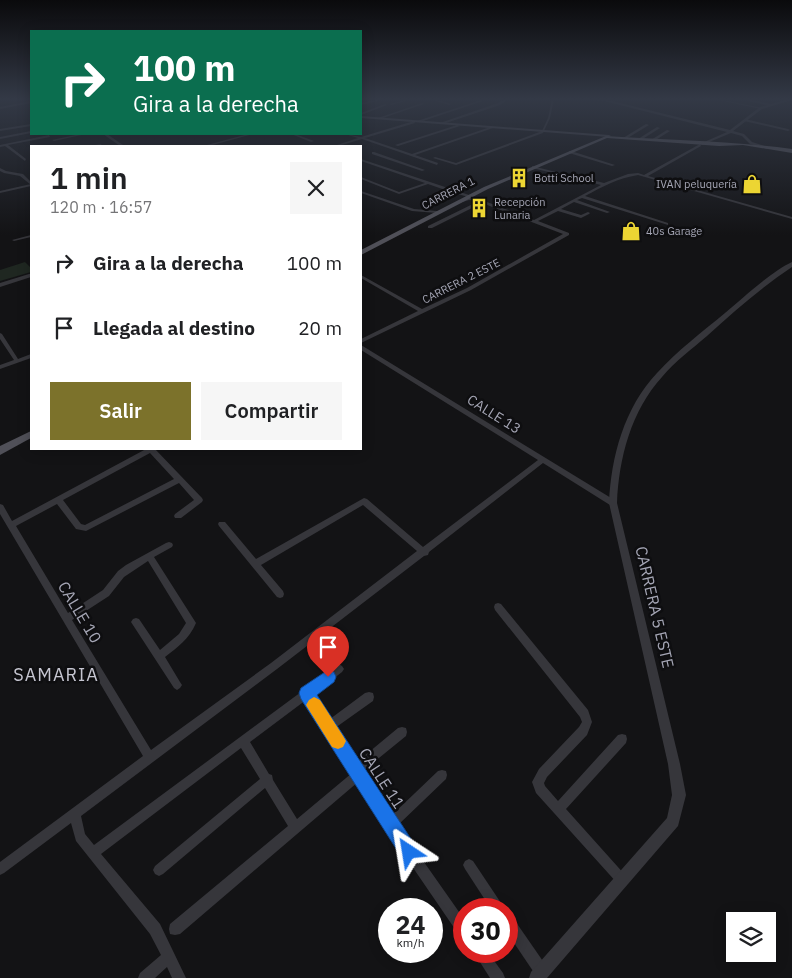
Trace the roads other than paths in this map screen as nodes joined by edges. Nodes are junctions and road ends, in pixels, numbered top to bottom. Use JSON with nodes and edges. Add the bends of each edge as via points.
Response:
{"nodes":[{"id":1,"x":12,"y":144,"type":"edge"},
{"id":2,"x":377,"y":144,"type":"edge"},
{"id":3,"x":402,"y":144,"type":"edge"},
{"id":4,"x":447,"y":144,"type":"edge"},
{"id":5,"x":511,"y":144,"type":"edge"},
{"id":6,"x":590,"y":144,"type":"edge"},
{"id":7,"x":696,"y":144,"type":"edge"},
{"id":8,"x":697,"y":144,"type":"edge"},
{"id":9,"x":701,"y":144,"type":"junction"},
{"id":10,"x":741,"y":144,"type":"edge"},
{"id":11,"x":753,"y":144,"type":"edge"},
{"id":12,"x":6,"y":145,"type":"junction"},
{"id":13,"x":397,"y":145,"type":"dead end"},
{"id":14,"x":0,"y":146,"type":"edge"},
{"id":15,"x":740,"y":148,"type":"junction"},
{"id":16,"x":756,"y":149,"type":"junction"},
{"id":17,"x":768,"y":149,"type":"junction"},
{"id":18,"x":570,"y":152,"type":"junction"},
{"id":19,"x":791,"y":152,"type":"edge"},
{"id":20,"x":373,"y":153,"type":"dead end"},
{"id":21,"x":412,"y":156,"type":"junction"},
{"id":22,"x":418,"y":157,"type":"junction"},
{"id":23,"x":435,"y":158,"type":"dead end"},
{"id":24,"x":25,"y":160,"type":"dead end"},
{"id":25,"x":362,"y":160,"type":"edge"},
{"id":26,"x":402,"y":163,"type":"junction"},
{"id":27,"x":437,"y":164,"type":"dead end"},
{"id":28,"x":613,"y":165,"type":"dead end"},
{"id":29,"x":533,"y":168,"type":"junction"},
{"id":30,"x":0,"y":169,"type":"edge"},
{"id":31,"x":386,"y":169,"type":"junction"},
{"id":32,"x":423,"y":170,"type":"dead end"},
{"id":33,"x":562,"y":173,"type":"junction"},
{"id":34,"x":646,"y":175,"type":"junction"},
{"id":35,"x":362,"y":178,"type":"edge"},
{"id":36,"x":372,"y":182,"type":"junction"},
{"id":37,"x":30,"y":183,"type":"edge"},
{"id":38,"x":428,"y":183,"type":"junction"},
{"id":39,"x":544,"y":183,"type":"dead end"},
{"id":40,"x":30,"y":184,"type":"edge"},
{"id":41,"x":367,"y":185,"type":"dead end"},
{"id":42,"x":606,"y":185,"type":"junction"},
{"id":43,"x":486,"y":188,"type":"junction"},
{"id":44,"x":0,"y":192,"type":"edge"},
{"id":45,"x":362,"y":192,"type":"edge"},
{"id":46,"x":454,"y":192,"type":"junction"},
{"id":47,"x":468,"y":196,"type":"junction"},
{"id":48,"x":583,"y":197,"type":"junction"},
{"id":49,"x":481,"y":201,"type":"junction"},
{"id":50,"x":575,"y":201,"type":"junction"},
{"id":51,"x":454,"y":203,"type":"junction"},
{"id":52,"x":424,"y":204,"type":"dead end"},
{"id":53,"x":413,"y":210,"type":"junction"},
{"id":54,"x":560,"y":210,"type":"junction"},
{"id":55,"x":437,"y":212,"type":"junction"},
{"id":56,"x":608,"y":212,"type":"dead end"},
{"id":57,"x":588,"y":213,"type":"dead end"},
{"id":58,"x":792,"y":218,"type":"edge"},
{"id":59,"x":421,"y":221,"type":"junction"},
{"id":60,"x":535,"y":222,"type":"junction"},
{"id":61,"x":666,"y":224,"type":"dead end"},
{"id":62,"x":430,"y":227,"type":"dead end"},
{"id":63,"x":30,"y":236,"type":"edge"},
{"id":64,"x":14,"y":240,"type":"dead end"},
{"id":65,"x":362,"y":252,"type":"edge"},
{"id":66,"x":792,"y":264,"type":"edge"},
{"id":67,"x":30,"y":275,"type":"edge"},
{"id":68,"x":362,"y":277,"type":"edge"},
{"id":69,"x":0,"y":285,"type":"edge"},
{"id":70,"x":422,"y":312,"type":"junction"},
{"id":71,"x":0,"y":336,"type":"edge"},
{"id":72,"x":362,"y":341,"type":"edge"},
{"id":73,"x":362,"y":348,"type":"edge"},
{"id":74,"x":30,"y":356,"type":"edge"},
{"id":75,"x":17,"y":361,"type":"junction"},
{"id":76,"x":0,"y":367,"type":"edge"},
{"id":77,"x":30,"y":435,"type":"edge"},
{"id":78,"x":149,"y":450,"type":"edge"},
{"id":79,"x":152,"y":450,"type":"edge"},
{"id":80,"x":0,"y":451,"type":"edge"},
{"id":81,"x":543,"y":460,"type":"junction"},
{"id":82,"x":180,"y":479,"type":"junction"},
{"id":83,"x":59,"y":501,"type":"junction"},
{"id":84,"x":613,"y":503,"type":"junction"},
{"id":85,"x":0,"y":507,"type":"edge"},
{"id":86,"x":178,"y":516,"type":"dead end"},
{"id":87,"x":222,"y":524,"type":"dead end"},
{"id":88,"x":11,"y":525,"type":"junction"},
{"id":89,"x":169,"y":545,"type":"dead end"},
{"id":90,"x":425,"y":552,"type":"junction"},
{"id":91,"x":149,"y":556,"type":"junction"},
{"id":92,"x":255,"y":564,"type":"junction"},
{"id":93,"x":280,"y":594,"type":"dead end"},
{"id":94,"x":498,"y":607,"type":"dead end"},
{"id":95,"x":66,"y":618,"type":"junction"},
{"id":96,"x":136,"y":622,"type":"dead end"},
{"id":97,"x":159,"y":656,"type":"junction"},
{"id":98,"x":339,"y":669,"type":"dead end"},
{"id":99,"x":177,"y":685,"type":"dead end"},
{"id":100,"x":306,"y":693,"type":"junction"},
{"id":101,"x":369,"y":697,"type":"dead end"},
{"id":102,"x":328,"y":727,"type":"junction"},
{"id":103,"x":402,"y":732,"type":"dead end"},
{"id":104,"x":622,"y":739,"type":"dead end"},
{"id":105,"x":244,"y":740,"type":"junction"},
{"id":106,"x":150,"y":758,"type":"junction"},
{"id":107,"x":357,"y":772,"type":"junction"},
{"id":108,"x":442,"y":775,"type":"dead end"},
{"id":109,"x":268,"y":779,"type":"junction"},
{"id":110,"x":559,"y":808,"type":"junction"},
{"id":111,"x":75,"y":814,"type":"junction"},
{"id":112,"x":391,"y":824,"type":"junction"},
{"id":113,"x":295,"y":827,"type":"junction"},
{"id":114,"x":94,"y":852,"type":"junction"},
{"id":115,"x":469,"y":865,"type":"dead end"},
{"id":116,"x":0,"y":869,"type":"edge"},
{"id":117,"x":159,"y":870,"type":"dead end"},
{"id":118,"x":622,"y":880,"type":"junction"},
{"id":119,"x":492,"y":898,"type":"edge"},
{"id":120,"x":453,"y":914,"type":"edge"},
{"id":121,"x":175,"y":928,"type":"dead end"},
{"id":122,"x":518,"y":940,"type":"edge"},
{"id":123,"x":170,"y":956,"type":"junction"},
{"id":124,"x":487,"y":963,"type":"edge"},
{"id":125,"x":539,"y":975,"type":"edge"},
{"id":126,"x":145,"y":978,"type":"edge"},
{"id":127,"x":179,"y":978,"type":"edge"},
{"id":128,"x":498,"y":978,"type":"edge"}],
"edges":[{"from":1,"to":12,"type":"street"},
{"from":2,"to":21,"type":"street"},
{"from":3,"to":13,"type":"street"},
{"from":4,"to":21,"type":"street"},
{"from":5,"to":23,"type":"street","via":[[456,164]]},
{"from":6,"to":18,"type":"main road","name":"CARRERA 1"},
{"from":7,"to":9,"type":"main road"},
{"from":8,"to":9,"type":"main road"},
{"from":9,"to":15,"type":"main road"},
{"from":9,"to":34,"type":"street"},
{"from":10,"to":15,"type":"street"},
{"from":11,"to":17,"type":"street"},
{"from":12,"to":14,"type":"street"},
{"from":12,"to":24,"type":"street"},
{"from":15,"to":16,"type":"main road"},
{"from":15,"to":16,"type":"main road"},
{"from":16,"to":17,"type":"main road"},
{"from":16,"to":19,"type":"main road"},
{"from":17,"to":19,"type":"main road"},
{"from":18,"to":28,"type":"street"},
{"from":18,"to":29,"type":"main road","name":"CARRERA 1"},
{"from":20,"to":26,"type":"street"},
{"from":21,"to":22,"type":"street"},
{"from":22,"to":26,"type":"street"},
{"from":22,"to":27,"type":"street"},
{"from":25,"to":31,"type":"street"},
{"from":26,"to":31,"type":"street"},
{"from":26,"to":32,"type":"street"},
{"from":29,"to":33,"type":"street"},
{"from":29,"to":43,"type":"main road","name":"CARRERA 1"},
{"from":30,"to":37,"type":"street","via":[[21,176]]},
{"from":31,"to":38,"type":"street"},
{"from":33,"to":39,"type":"street"},
{"from":33,"to":42,"type":"street"},
{"from":34,"to":42,"type":"street","via":[[628,174]]},
{"from":34,"to":58,"type":"street"},
{"from":35,"to":36,"type":"street"},
{"from":36,"to":38,"type":"street","via":[[400,193]]},
{"from":36,"to":41,"type":"street"},
{"from":38,"to":46,"type":"street"},
{"from":40,"to":44,"type":"street"},
{"from":42,"to":48,"type":"street"},
{"from":43,"to":47,"type":"main road","name":"CARRERA 1"},
{"from":43,"to":49,"type":"street","via":[[475,196]]},
{"from":45,"to":53,"type":"street"},
{"from":46,"to":47,"type":"street"},
{"from":46,"to":52,"type":"street"},
{"from":47,"to":51,"type":"main road","name":"CARRERA 1"},
{"from":48,"to":50,"type":"street"},
{"from":48,"to":61,"type":"street"},
{"from":49,"to":51,"type":"street","via":[[469,199]]},
{"from":49,"to":60,"type":"street"},
{"from":49,"to":62,"type":"street"},
{"from":50,"to":54,"type":"street"},
{"from":50,"to":56,"type":"street"},
{"from":51,"to":55,"type":"main road","name":"CARRERA 1"},
{"from":53,"to":55,"type":"street"},
{"from":53,"to":59,"type":"street"},
{"from":54,"to":57,"type":"street","via":[[581,217]]},
{"from":54,"to":60,"type":"street"},
{"from":55,"to":59,"type":"main road","name":"CARRERA 1"},
{"from":59,"to":65,"type":"main road","name":"CARRERA 1"},
{"from":60,"to":70,"type":"street","name":"CARRERA 2 ESTE","via":[[567,234]]},
{"from":63,"to":64,"type":"street"},
{"from":66,"to":84,"type":"street","name":"CARRERA 5 ESTE","via":[[718,322],[654,382],[624,436],[613,485]]},
{"from":67,"to":69,"type":"street"},
{"from":68,"to":70,"type":"street"},
{"from":70,"to":72,"type":"street","name":"CARRERA 2 ESTE"},
{"from":71,"to":75,"type":"street"},
{"from":73,"to":81,"type":"street","name":"CALLE 13"},
{"from":74,"to":75,"type":"street"},
{"from":75,"to":76,"type":"street"},
{"from":77,"to":80,"type":"main road"},
{"from":78,"to":83,"type":"street"},
{"from":79,"to":82,"type":"street"},
{"from":81,"to":84,"type":"street","name":"CALLE 13"},
{"from":81,"to":90,"type":"street"},
{"from":82,"to":83,"type":"street","via":[[86,528],[79,527]]},
{"from":82,"to":86,"type":"street","via":[[199,500]]},
{"from":83,"to":88,"type":"street"},
{"from":84,"to":118,"type":"street","name":"CARRERA 5 ESTE","via":[[679,795],[673,821]]},
{"from":85,"to":88,"type":"street","name":"CALLE 10"},
{"from":87,"to":92,"type":"street"},
{"from":88,"to":95,"type":"street","name":"CALLE 10"},
{"from":89,"to":91,"type":"street"},
{"from":90,"to":92,"type":"street","via":[[364,501]]},
{"from":90,"to":106,"type":"street"},
{"from":91,"to":95,"type":"street","via":[[121,574],[106,593]]},
{"from":91,"to":97,"type":"street","via":[[191,623],[183,637]]},
{"from":92,"to":93,"type":"street"},
{"from":94,"to":110,"type":"street","via":[[584,714],[587,722],[583,731],[538,782],[540,789]]},
{"from":95,"to":106,"type":"street","name":"CALLE 10"},
{"from":96,"to":97,"type":"street"},
{"from":97,"to":99,"type":"street"},
{"from":98,"to":100,"type":"street"},
{"from":100,"to":102,"type":"street","name":"CALLE 11"},
{"from":100,"to":105,"type":"street"},
{"from":101,"to":102,"type":"street"},
{"from":102,"to":107,"type":"street","name":"CALLE 11"},
{"from":103,"to":107,"type":"street"},
{"from":104,"to":110,"type":"street"},
{"from":105,"to":109,"type":"street"},
{"from":105,"to":114,"type":"street"},
{"from":106,"to":111,"type":"street"},
{"from":107,"to":112,"type":"street","name":"CALLE 11"},
{"from":107,"to":113,"type":"street"},
{"from":108,"to":112,"type":"street"},
{"from":109,"to":113,"type":"street"},
{"from":109,"to":117,"type":"street"},
{"from":110,"to":118,"type":"street"},
{"from":111,"to":114,"type":"street","via":[[80,837]]},
{"from":111,"to":116,"type":"street"},
{"from":112,"to":120,"type":"street","name":"CALLE 11"},
{"from":113,"to":121,"type":"street"},
{"from":114,"to":123,"type":"street","via":[[155,929]]},
{"from":115,"to":119,"type":"street"},
{"from":118,"to":125,"type":"street","name":"CARRERA 5 ESTE"},
{"from":122,"to":125,"type":"street"},
{"from":123,"to":126,"type":"street"},
{"from":123,"to":127,"type":"street"},
{"from":124,"to":128,"type":"street"}]}
